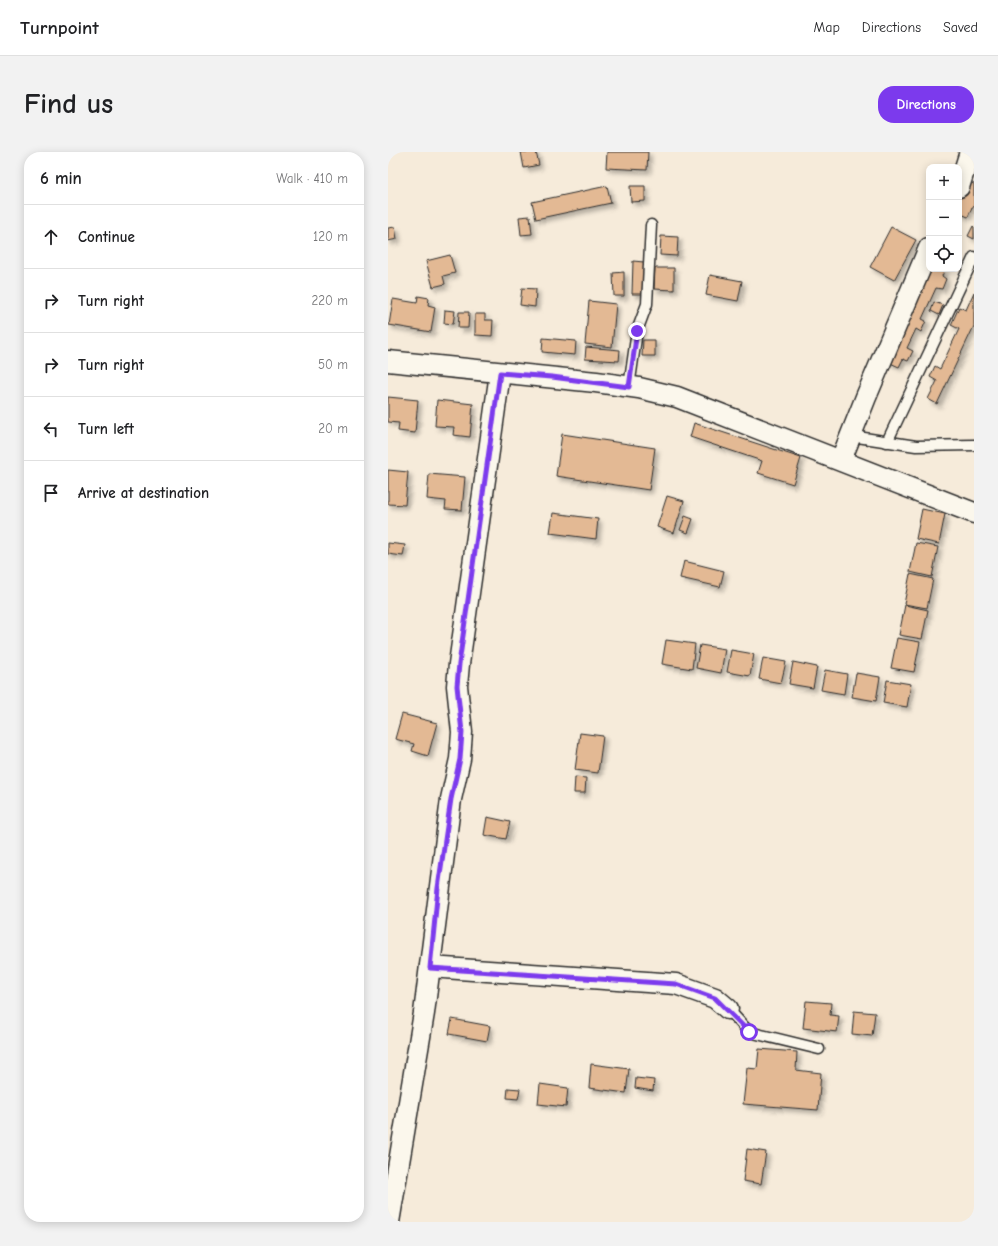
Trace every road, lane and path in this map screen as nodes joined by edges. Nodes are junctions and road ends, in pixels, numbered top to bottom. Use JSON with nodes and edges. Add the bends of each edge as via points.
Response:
{"nodes":[{"id":1,"x":970,"y":152,"type":"edge"},
{"id":2,"x":962,"y":177,"type":"edge"},
{"id":3,"x":651,"y":225,"type":"dead end"},
{"id":4,"x":926,"y":255,"type":"edge"},
{"id":5,"x":974,"y":257,"type":"edge"},
{"id":6,"x":388,"y":361,"type":"edge"},
{"id":7,"x":500,"y":373,"type":"junction"},
{"id":8,"x":629,"y":387,"type":"junction"},
{"id":9,"x":851,"y":436,"type":"junction"},
{"id":10,"x":888,"y":442,"type":"junction"},
{"id":11,"x":974,"y":445,"type":"edge"},
{"id":12,"x":841,"y":460,"type":"junction"},
{"id":13,"x":974,"y":513,"type":"edge"},
{"id":14,"x":430,"y":968,"type":"junction"},
{"id":15,"x":728,"y":1009,"type":"joint"},
{"id":16,"x":819,"y":1049,"type":"dead end"},
{"id":17,"x":388,"y":1222,"type":"edge"}],
"edges":[{"from":1,"to":2,"type":"street"},
{"from":3,"to":8,"type":"lane","via":[[647,304],[637,331]]},
{"from":4,"to":9,"type":"street"},
{"from":5,"to":10,"type":"lane"},
{"from":6,"to":7,"type":"street"},
{"from":7,"to":8,"type":"street"},
{"from":7,"to":14,"type":"street","via":[[459,664],[457,686],[462,732],[460,759],[451,799],[439,881]]},
{"from":8,"to":12,"type":"street","via":[[677,397]]},
{"from":9,"to":10,"type":"lane"},
{"from":9,"to":12,"type":"street"},
{"from":10,"to":11,"type":"lane","via":[[916,446]]},
{"from":12,"to":13,"type":"street"},
{"from":14,"to":15,"type":"street","via":[[676,984],[715,998]]},
{"from":14,"to":17,"type":"street"},
{"from":15,"to":16,"type":"lane","via":[[749,1032]]}]}
